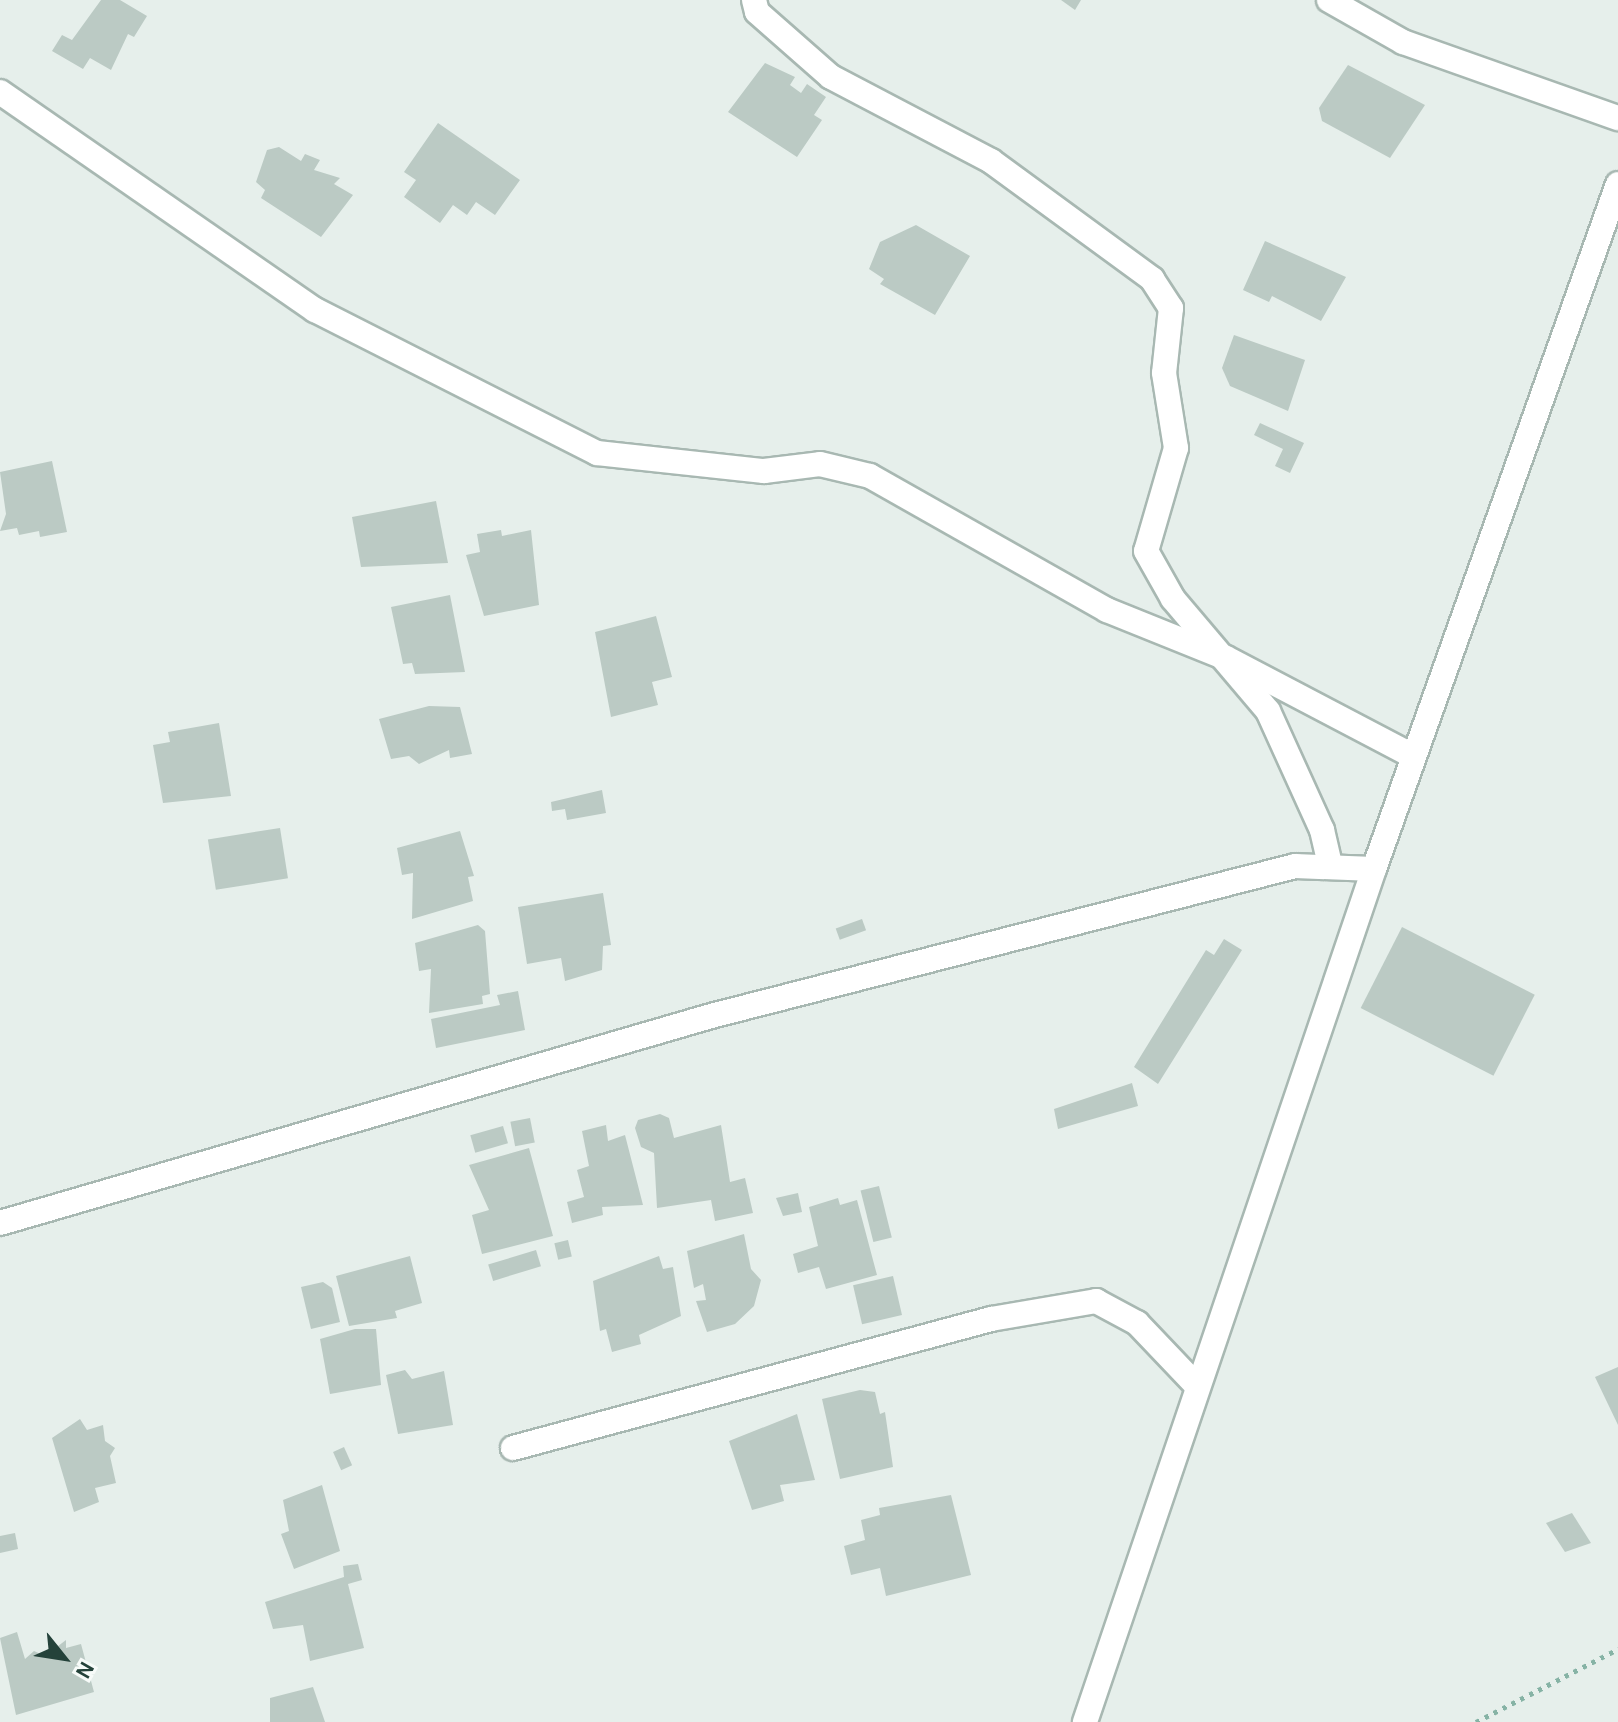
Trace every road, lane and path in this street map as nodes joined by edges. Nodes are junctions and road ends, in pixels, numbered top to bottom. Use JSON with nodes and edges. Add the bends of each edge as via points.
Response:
{"nodes":[{"id":1,"x":754,"y":0,"type":"edge"},
{"id":2,"x":1329,"y":0,"type":"edge"},
{"id":3,"x":0,"y":92,"type":"edge"},
{"id":4,"x":1618,"y":118,"type":"edge"},
{"id":5,"x":1618,"y":184,"type":"edge"},
{"id":6,"x":1226,"y":658,"type":"junction"},
{"id":7,"x":1411,"y":755,"type":"junction"},
{"id":8,"x":1330,"y":866,"type":"junction"},
{"id":9,"x":1374,"y":869,"type":"junction"},
{"id":10,"x":0,"y":1223,"type":"edge"},
{"id":11,"x":1198,"y":1387,"type":"junction"},
{"id":12,"x":513,"y":1448,"type":"dead end"},
{"id":13,"x":1618,"y":1649,"type":"edge"},
{"id":14,"x":1085,"y":1722,"type":"edge"},
{"id":15,"x":1476,"y":1722,"type":"edge"}],
"edges":[{"from":1,"to":6,"type":"street","via":[[757,12],[831,77],[991,161],[1152,279],[1171,308],[1164,373],[1176,448],[1146,551],[1173,599]]},
{"from":2,"to":4,"type":"street","via":[[1403,42]]},
{"from":3,"to":6,"type":"street","via":[[315,310],[597,453],[764,471],[820,464],[870,476],[1107,610]]},
{"from":5,"to":7,"type":"street"},
{"from":6,"to":7,"type":"street"},
{"from":6,"to":8,"type":"street","via":[[1282,736]]},
{"from":7,"to":9,"type":"street"},
{"from":8,"to":9,"type":"street"},
{"from":8,"to":10,"type":"street","via":[[1295,866],[711,1016]]},
{"from":9,"to":11,"type":"street"},
{"from":11,"to":12,"type":"street","via":[[1137,1323],[1096,1301],[991,1319]]},
{"from":11,"to":14,"type":"street"},
{"from":13,"to":15,"type":"path"}]}
